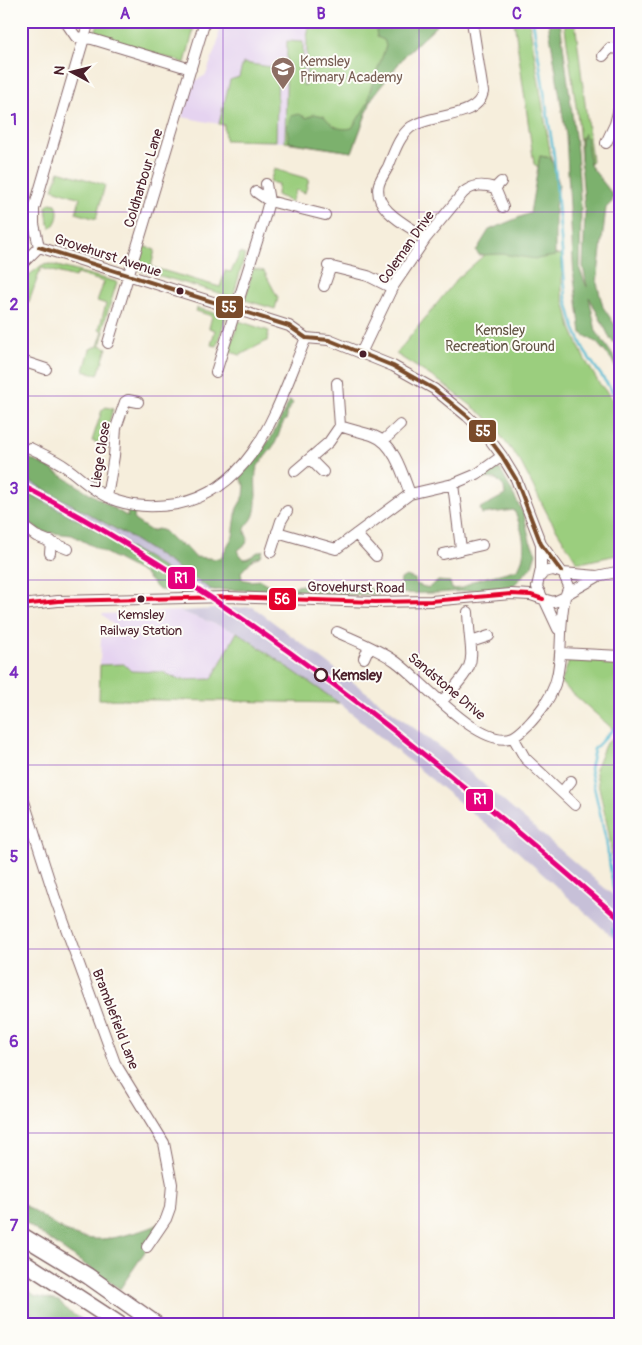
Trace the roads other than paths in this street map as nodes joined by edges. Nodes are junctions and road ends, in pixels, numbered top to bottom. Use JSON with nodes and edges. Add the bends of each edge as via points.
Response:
{"nodes":[{"id":1,"x":65,"y":21,"type":"edge"},
{"id":2,"x":88,"y":21,"type":"edge"},
{"id":3,"x":205,"y":21,"type":"edge"},
{"id":4,"x":472,"y":21,"type":"edge"},
{"id":5,"x":84,"y":38,"type":"junction"},
{"id":6,"x":621,"y":49,"type":"edge"},
{"id":7,"x":603,"y":56,"type":"dead end"},
{"id":8,"x":191,"y":69,"type":"junction"},
{"id":9,"x":621,"y":101,"type":"edge"},
{"id":10,"x":606,"y":144,"type":"dead end"},
{"id":11,"x":266,"y":184,"type":"dead end"},
{"id":12,"x":256,"y":192,"type":"dead end"},
{"id":13,"x":269,"y":201,"type":"junction"},
{"id":14,"x":503,"y":207,"type":"dead end"},
{"id":15,"x":325,"y":215,"type":"dead end"},
{"id":16,"x":426,"y":238,"type":"junction"},
{"id":17,"x":39,"y":247,"type":"junction"},
{"id":18,"x":21,"y":265,"type":"edge"},
{"id":19,"x":128,"y":276,"type":"junction"},
{"id":20,"x":324,"y":286,"type":"dead end"},
{"id":21,"x":392,"y":288,"type":"junction"},
{"id":22,"x":236,"y":309,"type":"junction"},
{"id":23,"x":306,"y":338,"type":"junction"},
{"id":24,"x":108,"y":343,"type":"dead end"},
{"id":25,"x":362,"y":352,"type":"junction"},
{"id":26,"x":23,"y":358,"type":"edge"},
{"id":27,"x":46,"y":369,"type":"dead end"},
{"id":28,"x":216,"y":372,"type":"dead end"},
{"id":29,"x":337,"y":383,"type":"dead end"},
{"id":30,"x":138,"y":402,"type":"dead end"},
{"id":31,"x":400,"y":425,"type":"dead end"},
{"id":32,"x":340,"y":426,"type":"junction"},
{"id":33,"x":383,"y":441,"type":"junction"},
{"id":34,"x":30,"y":448,"type":"dead end"},
{"id":35,"x":502,"y":456,"type":"junction"},
{"id":36,"x":310,"y":459,"type":"junction"},
{"id":37,"x":295,"y":471,"type":"dead end"},
{"id":38,"x":323,"y":472,"type":"dead end"},
{"id":39,"x":453,"y":484,"type":"junction"},
{"id":40,"x":410,"y":494,"type":"junction"},
{"id":41,"x":107,"y":497,"type":"junction"},
{"id":42,"x":287,"y":511,"type":"dead end"},
{"id":43,"x":21,"y":525,"type":"edge"},
{"id":44,"x":277,"y":532,"type":"junction"},
{"id":45,"x":356,"y":534,"type":"junction"},
{"id":46,"x":52,"y":540,"type":"junction"},
{"id":47,"x":541,"y":544,"type":"junction"},
{"id":48,"x":482,"y":546,"type":"dead end"},
{"id":49,"x":68,"y":549,"type":"dead end"},
{"id":50,"x":461,"y":549,"type":"junction"},
{"id":51,"x":271,"y":552,"type":"dead end"},
{"id":52,"x":50,"y":553,"type":"dead end"},
{"id":53,"x":443,"y":554,"type":"dead end"},
{"id":54,"x":376,"y":556,"type":"dead end"},
{"id":55,"x":621,"y":571,"type":"edge"},
{"id":56,"x":562,"y":572,"type":"junction"},
{"id":57,"x":598,"y":576,"type":"junction"},
{"id":58,"x":538,"y":579,"type":"junction"},
{"id":59,"x":511,"y":594,"type":"junction"},
{"id":60,"x":566,"y":596,"type":"junction"},
{"id":61,"x":544,"y":600,"type":"junction"},
{"id":62,"x":21,"y":605,"type":"edge"},
{"id":63,"x":468,"y":612,"type":"dead end"},
{"id":64,"x":337,"y":632,"type":"dead end"},
{"id":65,"x":488,"y":636,"type":"dead end"},
{"id":66,"x":561,"y":637,"type":"junction"},
{"id":67,"x":471,"y":642,"type":"junction"},
{"id":68,"x":369,"y":647,"type":"junction"},
{"id":69,"x":561,"y":653,"type":"junction"},
{"id":70,"x":621,"y":656,"type":"edge"},
{"id":71,"x":364,"y":658,"type":"dead end"},
{"id":72,"x":442,"y":701,"type":"junction"},
{"id":73,"x":513,"y":737,"type":"junction"},
{"id":74,"x":571,"y":781,"type":"dead end"},
{"id":75,"x":21,"y":792,"type":"edge"},
{"id":76,"x":562,"y":792,"type":"junction"},
{"id":77,"x":575,"y":805,"type":"dead end"},
{"id":78,"x":21,"y":1235,"type":"edge"},
{"id":79,"x":147,"y":1247,"type":"dead end"},
{"id":80,"x":21,"y":1260,"type":"edge"},
{"id":81,"x":119,"y":1324,"type":"edge"},
{"id":82,"x":156,"y":1324,"type":"edge"}],
"edges":[{"from":1,"to":5,"type":"street","via":[[76,37]]},
{"from":2,"to":5,"type":"street"},
{"from":3,"to":8,"type":"street","name":"Coldharbour Lane"},
{"from":4,"to":16,"type":"street","via":[[482,92],[479,102],[470,110],[430,118],[408,130],[380,183],[378,194],[383,205]]},
{"from":5,"to":8,"type":"street"},
{"from":5,"to":17,"type":"street","via":[[34,209]]},
{"from":6,"to":7,"type":"street","via":[[610,48]]},
{"from":8,"to":19,"type":"street","name":"Coldharbour Lane"},
{"from":9,"to":10,"type":"street"},
{"from":11,"to":13,"type":"street"},
{"from":12,"to":13,"type":"street"},
{"from":13,"to":15,"type":"street"},
{"from":13,"to":22,"type":"street"},
{"from":14,"to":16,"type":"street","name":"Coleman Drive","via":[[498,185],[482,184],[468,188]]},
{"from":16,"to":21,"type":"street","name":"Coleman Drive"},
{"from":17,"to":18,"type":"street"},
{"from":17,"to":19,"type":"street","name":"Grovehurst Avenue"},
{"from":19,"to":22,"type":"street","name":"Grovehurst Avenue"},
{"from":19,"to":24,"type":"street","name":"Coldharbour Lane"},
{"from":20,"to":21,"type":"street","via":[[329,266],[368,276]]},
{"from":21,"to":25,"type":"street","name":"Coleman Drive"},
{"from":22,"to":23,"type":"street","name":"Grovehurst Avenue","via":[[289,326]]},
{"from":22,"to":28,"type":"street"},
{"from":23,"to":25,"type":"street","name":"Grovehurst Avenue","via":[[329,340]]},
{"from":23,"to":41,"type":"street","via":[[271,422],[258,445],[233,475],[205,494],[173,504],[135,505]]},
{"from":25,"to":35,"type":"street","name":"Grovehurst Avenue","via":[[434,389],[484,432]]},
{"from":26,"to":27,"type":"street"},
{"from":29,"to":32,"type":"street"},
{"from":30,"to":41,"type":"street","name":"Liege Close","via":[[125,402],[116,425]]},
{"from":31,"to":33,"type":"street"},
{"from":32,"to":33,"type":"street"},
{"from":32,"to":36,"type":"street"},
{"from":33,"to":40,"type":"street"},
{"from":34,"to":41,"type":"street","via":[[65,467]]},
{"from":35,"to":39,"type":"street","via":[[477,474]]},
{"from":35,"to":47,"type":"street","name":"Grovehurst Avenue","via":[[516,479]]},
{"from":36,"to":37,"type":"street"},
{"from":36,"to":38,"type":"street"},
{"from":39,"to":40,"type":"street"},
{"from":39,"to":50,"type":"street"},
{"from":40,"to":45,"type":"street"},
{"from":42,"to":44,"type":"street"},
{"from":43,"to":46,"type":"street","via":[[36,536]]},
{"from":44,"to":45,"type":"street","via":[[336,548]]},
{"from":44,"to":51,"type":"street"},
{"from":45,"to":54,"type":"street"},
{"from":46,"to":49,"type":"street"},
{"from":46,"to":52,"type":"street"},
{"from":47,"to":56,"type":"street","name":"Grovehurst Avenue"},
{"from":47,"to":58,"type":"street","name":"Grovehurst Avenue"},
{"from":48,"to":50,"type":"street"},
{"from":50,"to":53,"type":"street"},
{"from":55,"to":57,"type":"street"},
{"from":56,"to":57,"type":"street"},
{"from":56,"to":58,"type":"street","via":[[549,570]]},
{"from":56,"to":60,"type":"street","via":[[569,582]]},
{"from":57,"to":60,"type":"street"},
{"from":58,"to":59,"type":"street","name":"Grovehurst Road"},
{"from":58,"to":61,"type":"street","via":[[537,590]]},
{"from":59,"to":61,"type":"street","name":"Grovehurst Road"},
{"from":59,"to":62,"type":"street","name":"Grovehurst Road","via":[[431,601],[186,598]]},
{"from":60,"to":61,"type":"street","via":[[557,602]]},
{"from":60,"to":66,"type":"street","via":[[560,620]]},
{"from":61,"to":66,"type":"street"},
{"from":63,"to":67,"type":"street"},
{"from":64,"to":68,"type":"street","name":"Sandstone Drive"},
{"from":65,"to":67,"type":"street"},
{"from":66,"to":69,"type":"street"},
{"from":67,"to":72,"type":"street","via":[[473,655],[469,669]]},
{"from":68,"to":71,"type":"street"},
{"from":68,"to":72,"type":"street","name":"Sandstone Drive","via":[[396,661]]},
{"from":69,"to":70,"type":"street"},
{"from":69,"to":73,"type":"street","via":[[555,684],[546,705]]},
{"from":72,"to":73,"type":"street","name":"Sandstone Drive","via":[[482,733],[500,739]]},
{"from":73,"to":76,"type":"street","via":[[526,758]]},
{"from":74,"to":76,"type":"street"},
{"from":75,"to":79,"type":"street","name":"Bramblefield Lane","via":[[55,898],[115,1063],[164,1142],[172,1184],[170,1208],[166,1220]]},
{"from":76,"to":77,"type":"street"},
{"from":78,"to":82,"type":"highway","via":[[88,1276]]},
{"from":80,"to":81,"type":"highway"}]}
